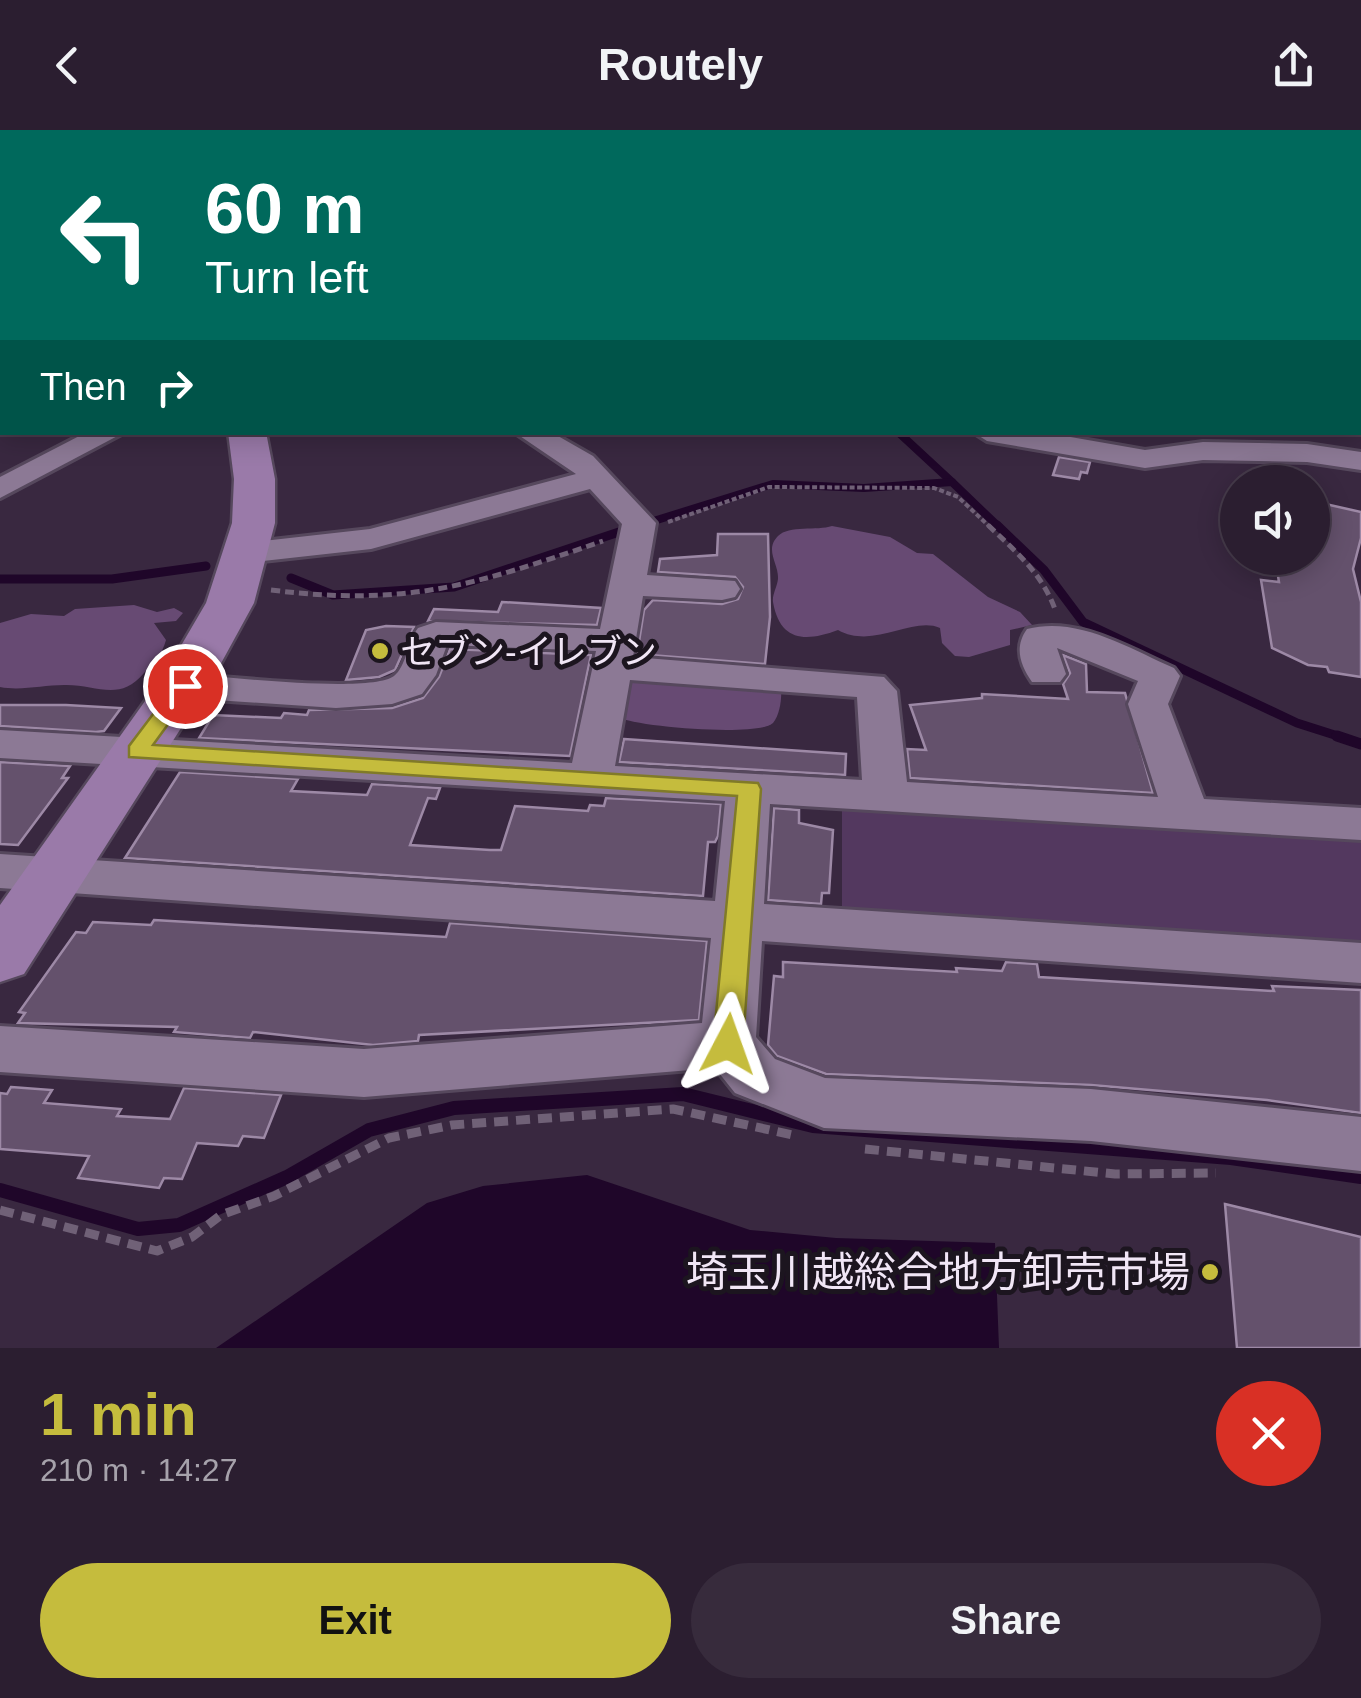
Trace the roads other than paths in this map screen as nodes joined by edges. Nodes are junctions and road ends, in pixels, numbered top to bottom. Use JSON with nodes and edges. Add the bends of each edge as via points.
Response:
{"nodes":[{"id":1,"x":106,"y":435,"type":"edge"},
{"id":2,"x":248,"y":435,"type":"edge"},
{"id":3,"x":534,"y":435,"type":"edge"},
{"id":4,"x":1005,"y":435,"type":"edge"},
{"id":5,"x":1361,"y":460,"type":"edge"},
{"id":6,"x":600,"y":478,"type":"junction"},
{"id":7,"x":0,"y":490,"type":"edge"},
{"id":8,"x":242,"y":572,"type":"junction"},
{"id":9,"x":630,"y":585,"type":"junction"},
{"id":10,"x":722,"y":589,"type":"dead end"},
{"id":11,"x":616,"y":654,"type":"junction"},
{"id":12,"x":1046,"y":674,"type":"dead end"},
{"id":13,"x":1097,"y":678,"type":"dead end"},
{"id":14,"x":185,"y":686,"type":"junction"},
{"id":15,"x":1149,"y":694,"type":"junction"},
{"id":16,"x":0,"y":744,"type":"edge"},
{"id":17,"x":137,"y":752,"type":"junction"},
{"id":18,"x":591,"y":780,"type":"junction"},
{"id":19,"x":749,"y":789,"type":"junction"},
{"id":20,"x":886,"y":796,"type":"junction"},
{"id":21,"x":1187,"y":816,"type":"junction"},
{"id":22,"x":1361,"y":824,"type":"edge"},
{"id":23,"x":0,"y":871,"type":"edge"},
{"id":24,"x":56,"y":874,"type":"junction"},
{"id":25,"x":737,"y":919,"type":"junction"},
{"id":26,"x":0,"y":956,"type":"edge"},
{"id":27,"x":1361,"y":963,"type":"edge"},
{"id":28,"x":728,"y":1044,"type":"junction"},
{"id":29,"x":0,"y":1049,"type":"edge"},
{"id":30,"x":1361,"y":1144,"type":"edge"}],
"edges":[{"from":1,"to":7,"type":"street"},
{"from":2,"to":8,"type":"main road","via":[[258,497]]},
{"from":3,"to":6,"type":"street"},
{"from":4,"to":5,"type":"street","via":[[1146,459],[1202,451]]},
{"from":6,"to":8,"type":"street"},
{"from":6,"to":9,"type":"street","via":[[639,526]]},
{"from":8,"to":14,"type":"main road"},
{"from":9,"to":10,"type":"street"},
{"from":9,"to":11,"type":"street"},
{"from":11,"to":14,"type":"street","via":[[436,633],[404,688],[362,696]]},
{"from":11,"to":18,"type":"street"},
{"from":11,"to":20,"type":"street","via":[[870,686],[877,692]]},
{"from":12,"to":15,"type":"street","via":[[1037,647],[1046,635],[1160,676]]},
{"from":13,"to":15,"type":"street"},
{"from":14,"to":17,"type":"main road"},
{"from":15,"to":21,"type":"street","via":[[1151,719]]},
{"from":16,"to":17,"type":"street"},
{"from":17,"to":18,"type":"street"},
{"from":17,"to":24,"type":"main road"},
{"from":18,"to":19,"type":"street"},
{"from":19,"to":20,"type":"street"},
{"from":19,"to":25,"type":"street"},
{"from":20,"to":21,"type":"street"},
{"from":21,"to":22,"type":"street"},
{"from":23,"to":24,"type":"street"},
{"from":24,"to":25,"type":"street"},
{"from":24,"to":26,"type":"main road"},
{"from":25,"to":27,"type":"street"},
{"from":25,"to":28,"type":"street"},
{"from":28,"to":29,"type":"street","via":[[364,1073]]},
{"from":28,"to":30,"type":"street","via":[[755,1076],[824,1103],[1091,1114]]}]}
